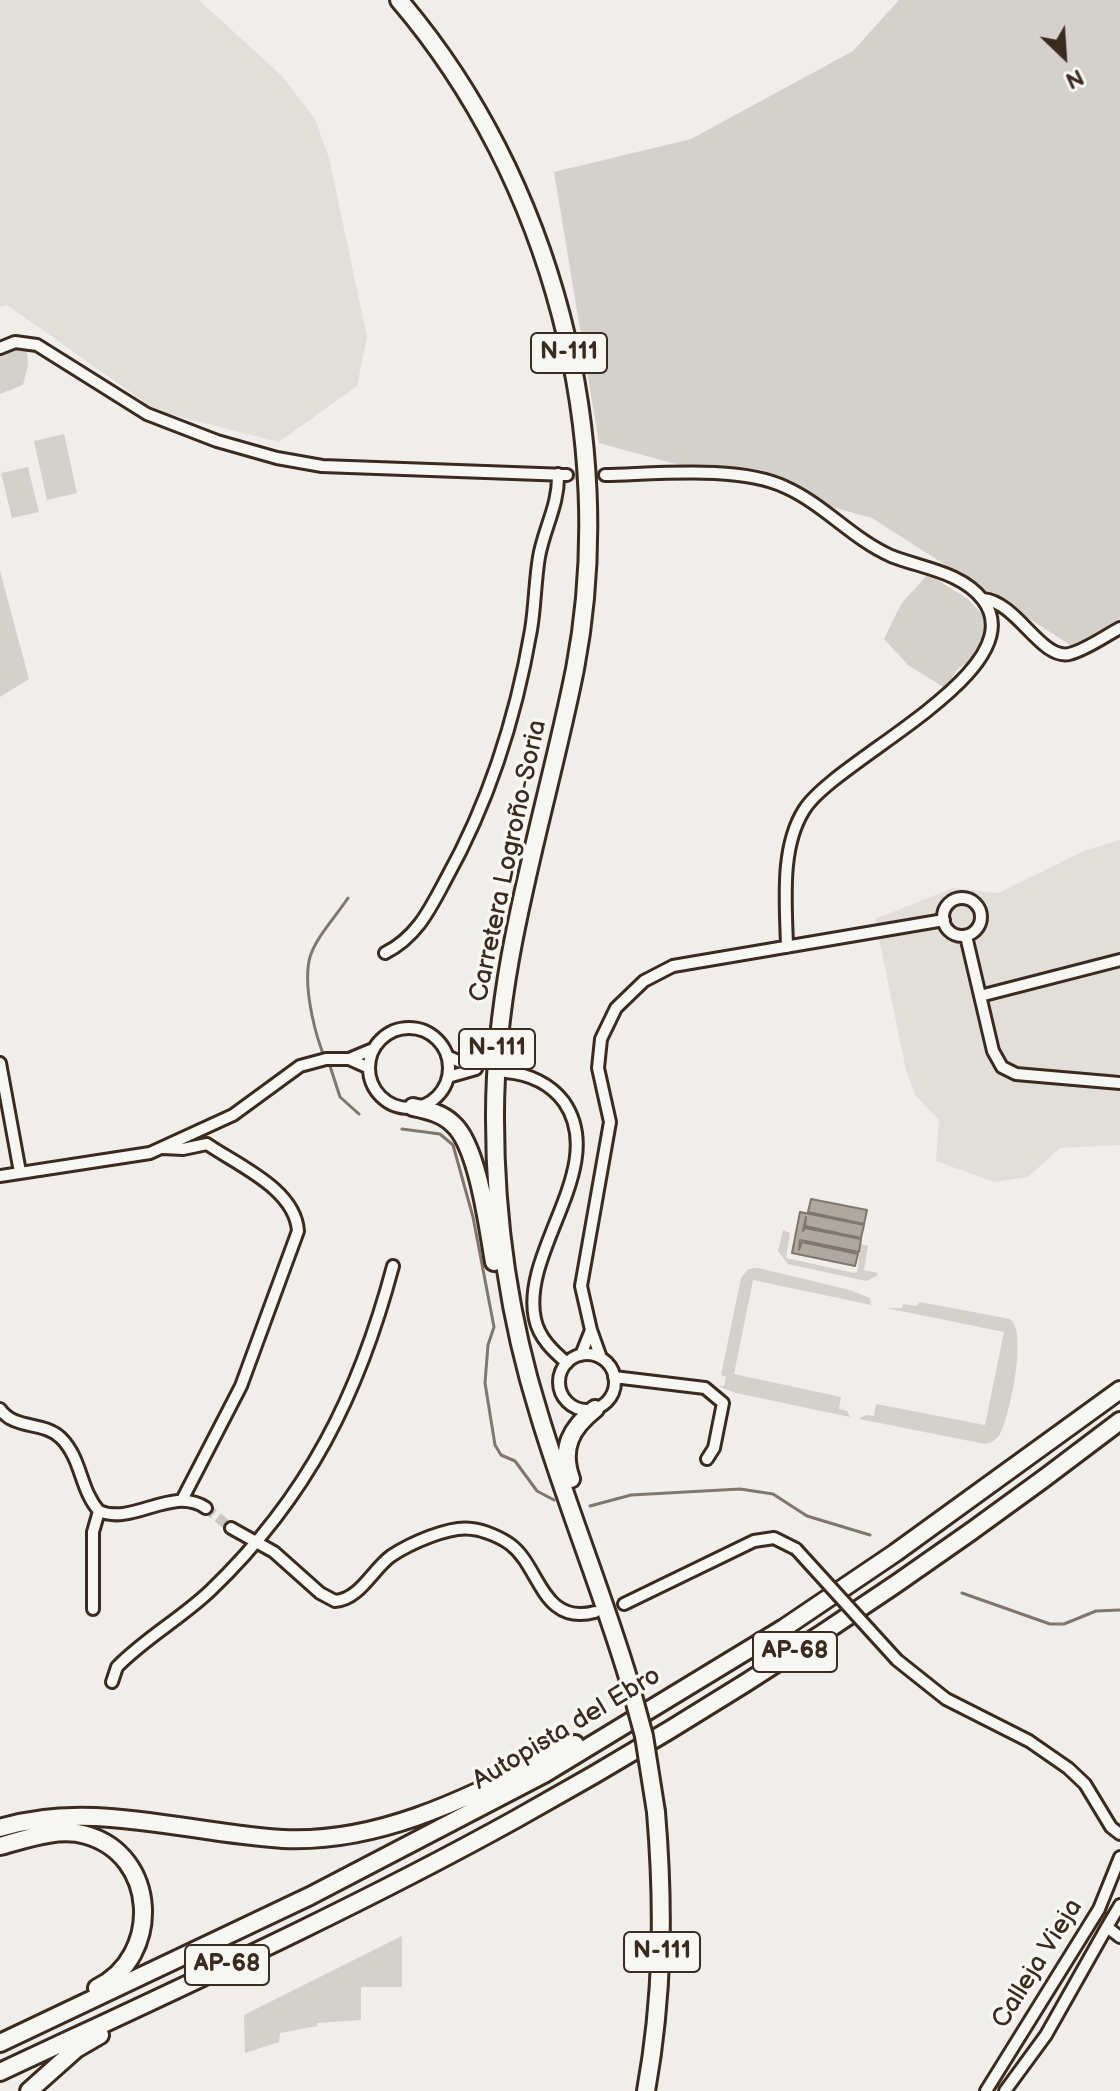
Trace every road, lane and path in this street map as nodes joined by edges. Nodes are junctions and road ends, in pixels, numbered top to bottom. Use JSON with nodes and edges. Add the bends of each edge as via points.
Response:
{"nodes":[{"id":1,"x":399,"y":0,"type":"edge"},
{"id":2,"x":0,"y":348,"type":"edge"},
{"id":3,"x":605,"y":475,"type":"tunnel mouth"},
{"id":4,"x":983,"y":599,"type":"junction"},
{"id":5,"x":1120,"y":628,"type":"edge"},
{"id":6,"x":944,"y":920,"type":"junction"},
{"id":7,"x":966,"y":936,"type":"junction"},
{"id":8,"x":787,"y":947,"type":"junction"},
{"id":9,"x":385,"y":953,"type":"dead end"},
{"id":10,"x":1120,"y":960,"type":"edge"},
{"id":11,"x":980,"y":996,"type":"junction"},
{"id":12,"x":373,"y":1049,"type":"junction"},
{"id":13,"x":447,"y":1056,"type":"junction"},
{"id":14,"x":349,"y":1059,"type":"junction"},
{"id":15,"x":0,"y":1063,"type":"edge"},
{"id":16,"x":369,"y":1068,"type":"junction"},
{"id":17,"x":506,"y":1072,"type":"dead end"},
{"id":18,"x":448,"y":1077,"type":"junction"},
{"id":19,"x":1120,"y":1083,"type":"edge"},
{"id":20,"x":413,"y":1107,"type":"junction"},
{"id":21,"x":163,"y":1148,"type":"junction"},
{"id":22,"x":20,"y":1172,"type":"junction"},
{"id":23,"x":0,"y":1176,"type":"edge"},
{"id":24,"x":393,"y":1266,"type":"dead end"},
{"id":25,"x":591,"y":1330,"type":"junction"},
{"id":26,"x":581,"y":1355,"type":"junction"},
{"id":27,"x":601,"y":1358,"type":"junction"},
{"id":28,"x":567,"y":1363,"type":"junction"},
{"id":29,"x":614,"y":1377,"type":"junction"},
{"id":30,"x":1120,"y":1390,"type":"edge"},
{"id":31,"x":0,"y":1409,"type":"edge"},
{"id":32,"x":595,"y":1409,"type":"junction"},
{"id":33,"x":538,"y":1411,"type":"junction"},
{"id":34,"x":1120,"y":1421,"type":"edge"},
{"id":35,"x":707,"y":1459,"type":"dead end"},
{"id":36,"x":182,"y":1500,"type":"junction"},
{"id":37,"x":206,"y":1508,"type":"tunnel mouth"},
{"id":38,"x":99,"y":1511,"type":"junction"},
{"id":39,"x":231,"y":1528,"type":"tunnel mouth"},
{"id":40,"x":257,"y":1543,"type":"junction"},
{"id":41,"x":601,"y":1588,"type":"junction"},
{"id":42,"x":624,"y":1604,"type":"dead end"},
{"id":43,"x":93,"y":1609,"type":"dead end"},
{"id":44,"x":595,"y":1612,"type":"dead end"},
{"id":45,"x":112,"y":1682,"type":"dead end"},
{"id":46,"x":627,"y":1721,"type":"junction"},
{"id":47,"x":0,"y":1828,"type":"edge"},
{"id":48,"x":1120,"y":1834,"type":"edge"},
{"id":49,"x":0,"y":1846,"type":"edge"},
{"id":50,"x":451,"y":1854,"type":"junction"},
{"id":51,"x":1120,"y":1857,"type":"edge"},
{"id":52,"x":1120,"y":1905,"type":"edge"},
{"id":53,"x":1107,"y":1927,"type":"junction"},
{"id":54,"x":1120,"y":1937,"type":"edge"},
{"id":55,"x":0,"y":2034,"type":"edge"},
{"id":56,"x":0,"y":2043,"type":"edge"},
{"id":57,"x":0,"y":2072,"type":"edge"},
{"id":58,"x":29,"y":2091,"type":"edge"},
{"id":59,"x":646,"y":2091,"type":"edge"},
{"id":60,"x":986,"y":2091,"type":"edge"},
{"id":61,"x":1005,"y":2091,"type":"edge"}],
"edges":[{"from":1,"to":33,"type":"highway","name":"Carretera Logroño-Soria","number":"N-111","via":[[459,84],[517,190],[558,308],[582,431],[587,561],[576,663],[512,939],[495,1083],[504,1263]]},
{"from":2,"to":9,"type":"street","via":[[15,342],[37,345],[147,414],[277,458],[322,466],[562,475],[539,557],[524,667],[491,781],[422,923]]},
{"from":3,"to":4,"type":"street","via":[[719,473],[783,485],[826,510],[855,538],[956,579]]},
{"from":4,"to":5,"type":"street","via":[[996,600],[1049,651],[1068,655]]},
{"from":4,"to":8,"type":"street","via":[[992,620],[990,643],[974,669],[949,694],[850,764],[804,810],[792,837]]},
{"from":6,"to":7,"type":"street","via":[[949,931]]},
{"from":6,"to":7,"type":"street","via":[[951,902],[964,898],[976,904],[981,923]]},
{"from":6,"to":8,"type":"street"},
{"from":7,"to":11,"type":"street"},
{"from":8,"to":25,"type":"street","via":[[673,966],[644,981],[616,1008],[601,1039],[598,1068],[610,1122],[581,1286]]},
{"from":10,"to":11,"type":"street"},
{"from":11,"to":19,"type":"street","via":[[997,1062],[1008,1071]]},
{"from":12,"to":13,"type":"street","via":[[389,1033],[411,1028],[431,1034]]},
{"from":12,"to":14,"type":"street"},
{"from":12,"to":16,"type":"street"},
{"from":13,"to":18,"type":"street"},
{"from":13,"to":18,"type":"street","via":[[481,1069]]},
{"from":14,"to":16,"type":"street"},
{"from":14,"to":21,"type":"street","via":[[300,1066],[233,1115]]},
{"from":15,"to":22,"type":"street"},
{"from":16,"to":20,"type":"street","via":[[382,1098]]},
{"from":17,"to":28,"type":"street","via":[[538,1080],[556,1092],[574,1122],[574,1163],[533,1294],[540,1332]]},
{"from":18,"to":20,"type":"street","via":[[437,1096]]},
{"from":20,"to":33,"type":"highway","via":[[453,1123],[466,1144],[511,1343]]},
{"from":21,"to":22,"type":"street"},
{"from":21,"to":36,"type":"street","via":[[207,1144],[286,1198],[295,1211],[298,1231],[241,1386]]},
{"from":22,"to":23,"type":"street"},
{"from":24,"to":40,"type":"street","via":[[369,1349],[337,1423],[288,1504]]},
{"from":25,"to":26,"type":"street"},
{"from":25,"to":27,"type":"street"},
{"from":26,"to":27,"type":"street"},
{"from":26,"to":28,"type":"street"},
{"from":27,"to":29,"type":"street"},
{"from":28,"to":32,"type":"street","via":[[560,1377],[563,1397],[574,1408]]},
{"from":29,"to":32,"type":"street","via":[[611,1397]]},
{"from":29,"to":35,"type":"street","via":[[705,1388],[723,1403]]},
{"from":30,"to":46,"type":"highway","name":"Autopista del Ebro","number":"AP-68","via":[[797,1620]]},
{"from":31,"to":38,"type":"street","via":[[10,1420],[58,1435],[76,1456]]},
{"from":32,"to":41,"type":"highway","via":[[575,1428],[565,1455],[596,1553]]},
{"from":33,"to":41,"type":"highway","name":"Carretera Logroño-Soria","number":"N-111"},
{"from":34,"to":50,"type":"highway","name":"Autopista del Ebro","number":"AP-68","via":[[785,1659],[632,1753]]},
{"from":36,"to":37,"type":"street"},
{"from":36,"to":38,"type":"street","via":[[117,1514]]},
{"from":38,"to":43,"type":"street","via":[[93,1532]]},
{"from":39,"to":40,"type":"street"},
{"from":40,"to":44,"type":"street","via":[[335,1601],[350,1597],[403,1550],[452,1531],[476,1529],[512,1545],[539,1586],[564,1611]]},
{"from":40,"to":45,"type":"street","via":[[190,1610],[125,1658]]},
{"from":41,"to":59,"type":"highway","name":"Carretera Logroño-Soria","number":"N-111","bridge":true,"via":[[644,1736],[656,1812],[663,1958]]},
{"from":42,"to":48,"type":"street","bridge":true,"via":[[754,1541],[774,1538],[796,1549],[897,1660],[946,1699],[1029,1741],[1068,1768]]},
{"from":46,"to":47,"type":"highway","via":[[406,1822],[348,1836],[285,1839],[61,1816]]},
{"from":46,"to":56,"type":"highway","name":"Autopista del Ebro","number":"AP-68","via":[[436,1833]]},
{"from":49,"to":55,"type":"highway","via":[[59,1833],[85,1834],[113,1848],[139,1880],[145,1922],[128,1963],[111,1980]]},
{"from":50,"to":57,"type":"highway","name":"Autopista del Ebro","number":"AP-68"},
{"from":50,"to":58,"type":"highway","via":[[367,1905],[108,2030],[76,2049]]},
{"from":51,"to":60,"type":"street","name":"Calleja Vieja","via":[[1099,1909]]},
{"from":52,"to":53,"type":"street"},
{"from":53,"to":54,"type":"street"},
{"from":53,"to":61,"type":"street","via":[[1046,2035]]}]}
